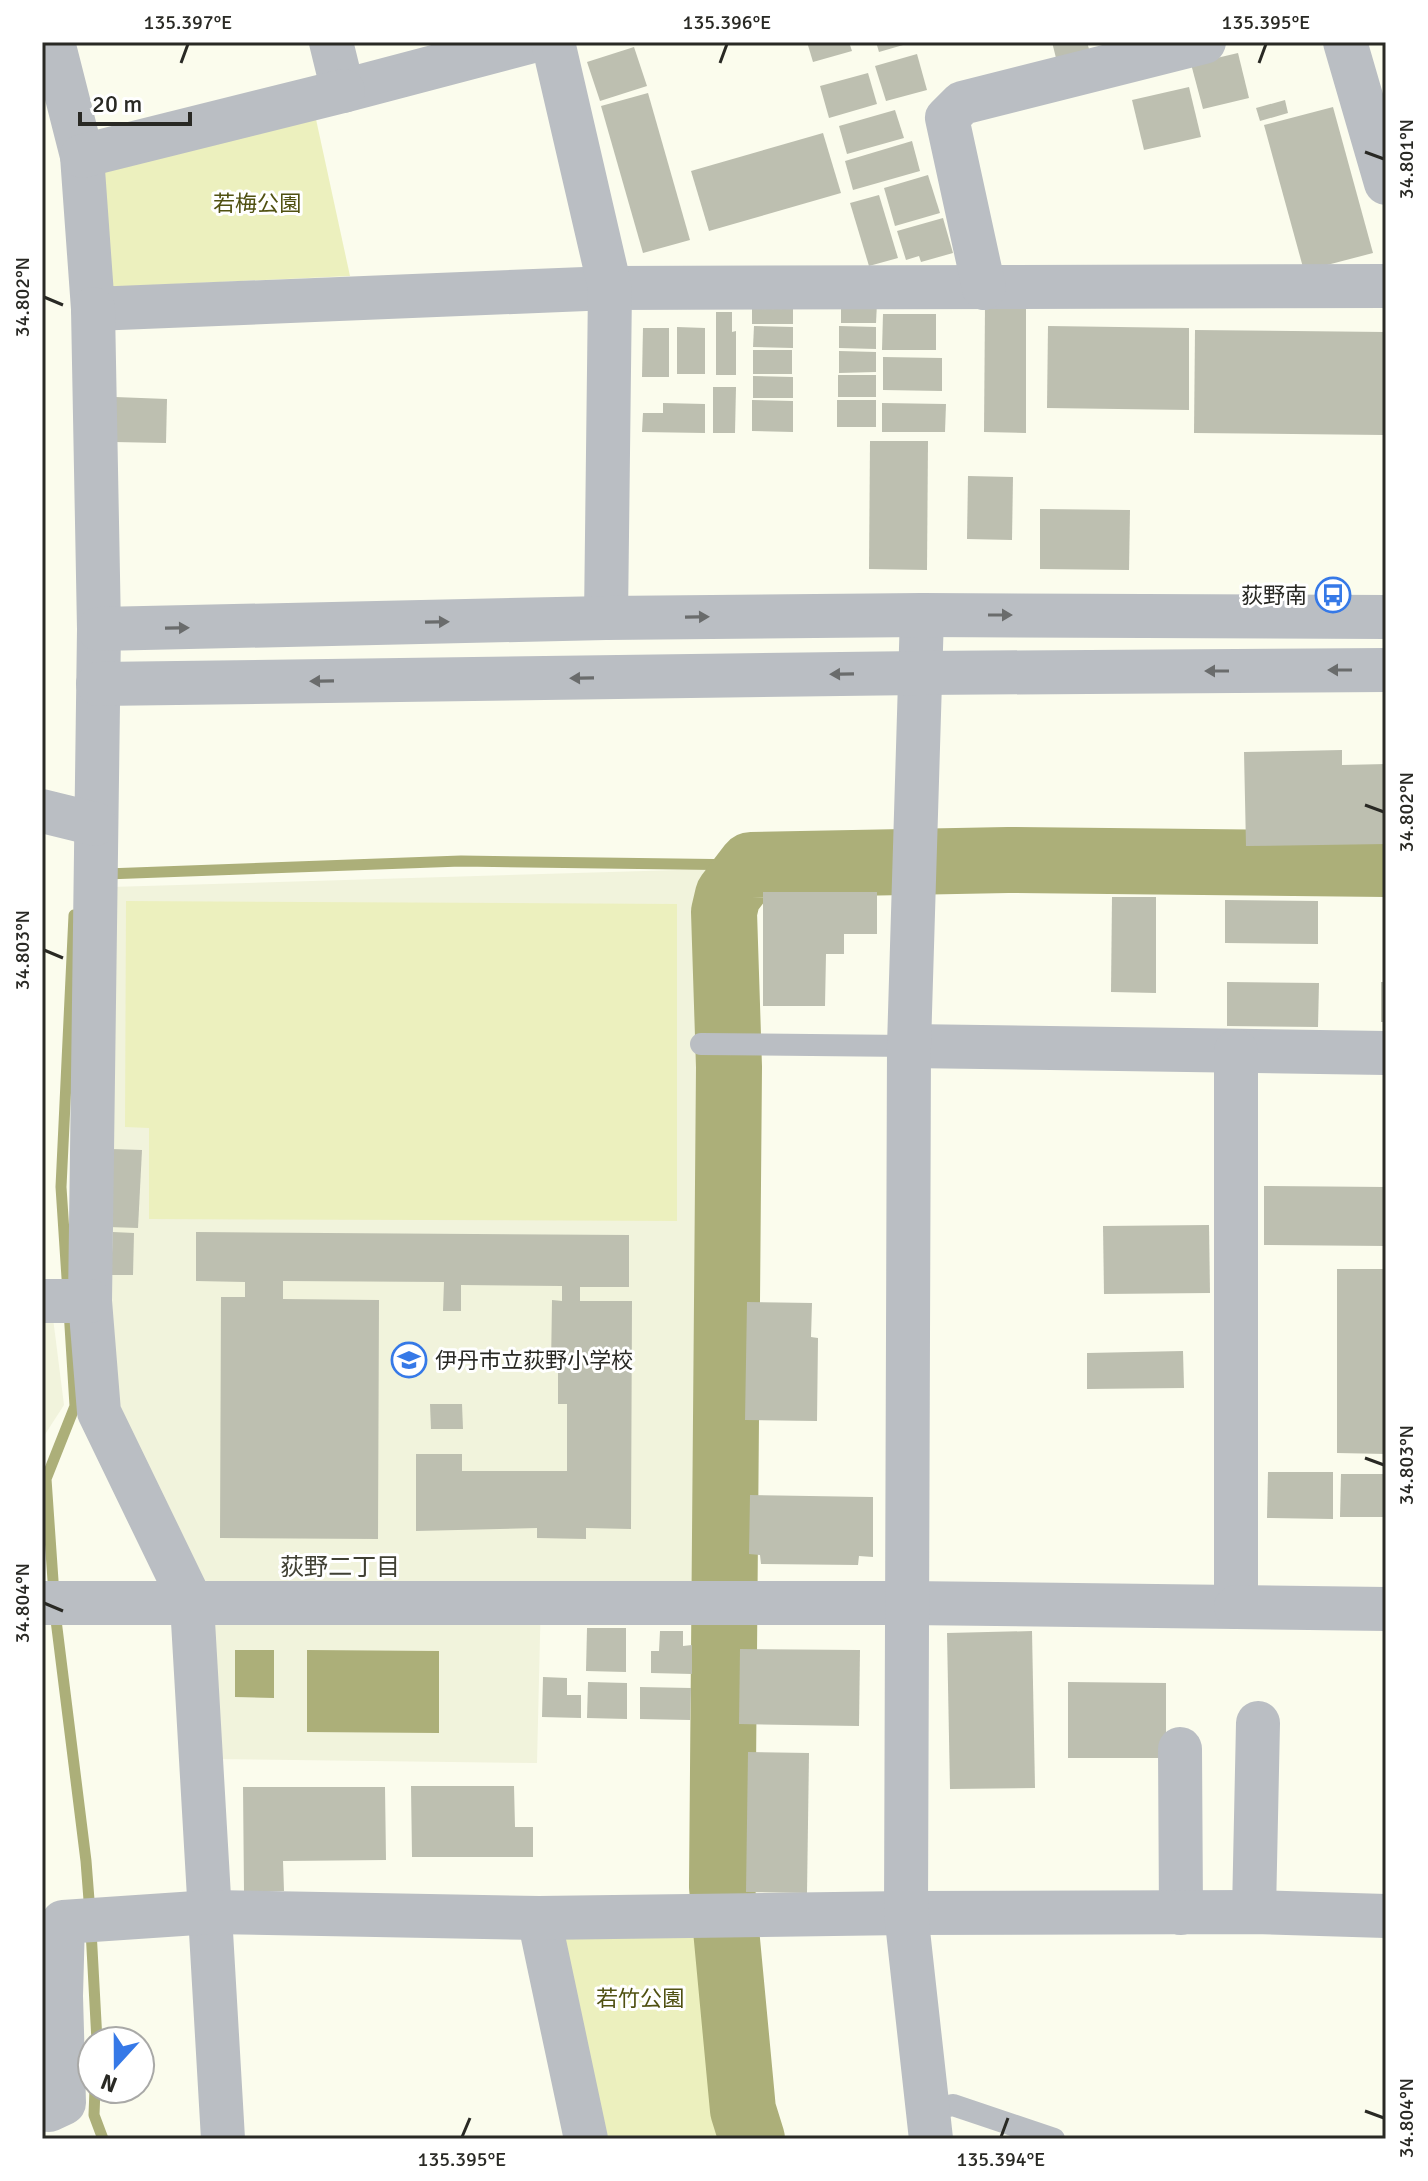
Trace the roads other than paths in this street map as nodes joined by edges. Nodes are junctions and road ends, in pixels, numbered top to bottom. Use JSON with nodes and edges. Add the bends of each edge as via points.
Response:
{"nodes":[{"id":1,"x":53,"y":42,"type":"edge"},
{"id":2,"x":331,"y":42,"type":"edge"},
{"id":3,"x":529,"y":42,"type":"edge"},
{"id":4,"x":553,"y":42,"type":"edge"},
{"id":5,"x":1204,"y":42,"type":"edge"},
{"id":6,"x":1345,"y":42,"type":"edge"},
{"id":7,"x":343,"y":91,"type":"junction"},
{"id":8,"x":82,"y":156,"type":"junction"},
{"id":9,"x":1386,"y":183,"type":"edge"},
{"id":10,"x":1386,"y":286,"type":"edge"},
{"id":11,"x":610,"y":288,"type":"junction"},
{"id":12,"x":984,"y":288,"type":"junction"},
{"id":13,"x":93,"y":309,"type":"junction"},
{"id":14,"x":922,"y":615,"type":"junction"},
{"id":15,"x":1386,"y":617,"type":"edge"},
{"id":16,"x":606,"y":618,"type":"junction"},
{"id":17,"x":99,"y":629,"type":"junction"},
{"id":18,"x":1386,"y":670,"type":"edge"},
{"id":19,"x":920,"y":673,"type":"junction"},
{"id":20,"x":98,"y":684,"type":"junction"},
{"id":21,"x":42,"y":811,"type":"edge"},
{"id":22,"x":95,"y":824,"type":"junction"},
{"id":23,"x":701,"y":1044,"type":"dead end"},
{"id":24,"x":909,"y":1046,"type":"junction"},
{"id":25,"x":1236,"y":1051,"type":"junction"},
{"id":26,"x":1386,"y":1053,"type":"edge"},
{"id":27,"x":42,"y":1301,"type":"edge"},
{"id":28,"x":90,"y":1301,"type":"junction"},
{"id":29,"x":42,"y":1603,"type":"edge"},
{"id":30,"x":907,"y":1603,"type":"junction"},
{"id":31,"x":192,"y":1604,"type":"junction"},
{"id":32,"x":1236,"y":1607,"type":"junction"},
{"id":33,"x":1386,"y":1609,"type":"edge"},
{"id":34,"x":1258,"y":1723,"type":"dead end"},
{"id":35,"x":1180,"y":1749,"type":"dead end"},
{"id":36,"x":211,"y":1912,"type":"junction"},
{"id":37,"x":1254,"y":1912,"type":"junction"},
{"id":38,"x":906,"y":1913,"type":"junction"},
{"id":39,"x":1181,"y":1913,"type":"junction"},
{"id":40,"x":1386,"y":1916,"type":"edge"},
{"id":41,"x":539,"y":1918,"type":"junction"},
{"id":42,"x":51,"y":1992,"type":"edge"},
{"id":43,"x":42,"y":2107,"type":"edge"},
{"id":44,"x":928,"y":2125,"type":"edge"},
{"id":45,"x":223,"y":2139,"type":"edge"},
{"id":46,"x":586,"y":2139,"type":"edge"},
{"id":47,"x":1054,"y":2139,"type":"edge"}],
"edges":[{"from":1,"to":8,"type":"street"},
{"from":2,"to":7,"type":"street"},
{"from":3,"to":7,"type":"street"},
{"from":4,"to":11,"type":"street"},
{"from":5,"to":12,"type":"street","via":[[962,103],[947,118]]},
{"from":6,"to":9,"type":"street"},
{"from":7,"to":8,"type":"street"},
{"from":8,"to":13,"type":"street"},
{"from":10,"to":12,"type":"street"},
{"from":11,"to":12,"type":"street"},
{"from":11,"to":13,"type":"street"},
{"from":11,"to":16,"type":"street"},
{"from":13,"to":17,"type":"street"},
{"from":14,"to":15,"type":"street","one_way":true},
{"from":16,"to":14,"type":"street","one_way":true},
{"from":14,"to":19,"type":"street"},
{"from":17,"to":16,"type":"street","one_way":true},
{"from":17,"to":20,"type":"street"},
{"from":18,"to":19,"type":"street","one_way":true},
{"from":19,"to":20,"type":"street","one_way":true},
{"from":19,"to":24,"type":"street"},
{"from":20,"to":22,"type":"street"},
{"from":21,"to":22,"type":"street"},
{"from":22,"to":28,"type":"street"},
{"from":23,"to":24,"type":"lane"},
{"from":24,"to":25,"type":"street"},
{"from":24,"to":30,"type":"street"},
{"from":25,"to":26,"type":"street"},
{"from":25,"to":32,"type":"street"},
{"from":27,"to":28,"type":"street"},
{"from":28,"to":31,"type":"street","via":[[99,1412]]},
{"from":29,"to":31,"type":"street"},
{"from":30,"to":31,"type":"street"},
{"from":30,"to":32,"type":"street"},
{"from":30,"to":38,"type":"street"},
{"from":31,"to":36,"type":"street"},
{"from":32,"to":33,"type":"street"},
{"from":34,"to":37,"type":"street"},
{"from":35,"to":39,"type":"street"},
{"from":36,"to":41,"type":"street"},
{"from":36,"to":42,"type":"street","via":[[63,1922]]},
{"from":36,"to":45,"type":"street"},
{"from":37,"to":39,"type":"street"},
{"from":37,"to":40,"type":"street"},
{"from":38,"to":39,"type":"street"},
{"from":38,"to":41,"type":"street"},
{"from":38,"to":44,"type":"street"},
{"from":41,"to":46,"type":"street"},
{"from":42,"to":43,"type":"street","via":[[64,2103],[49,2110]]},
{"from":44,"to":47,"type":"lane","via":[[953,2105]]}]}
